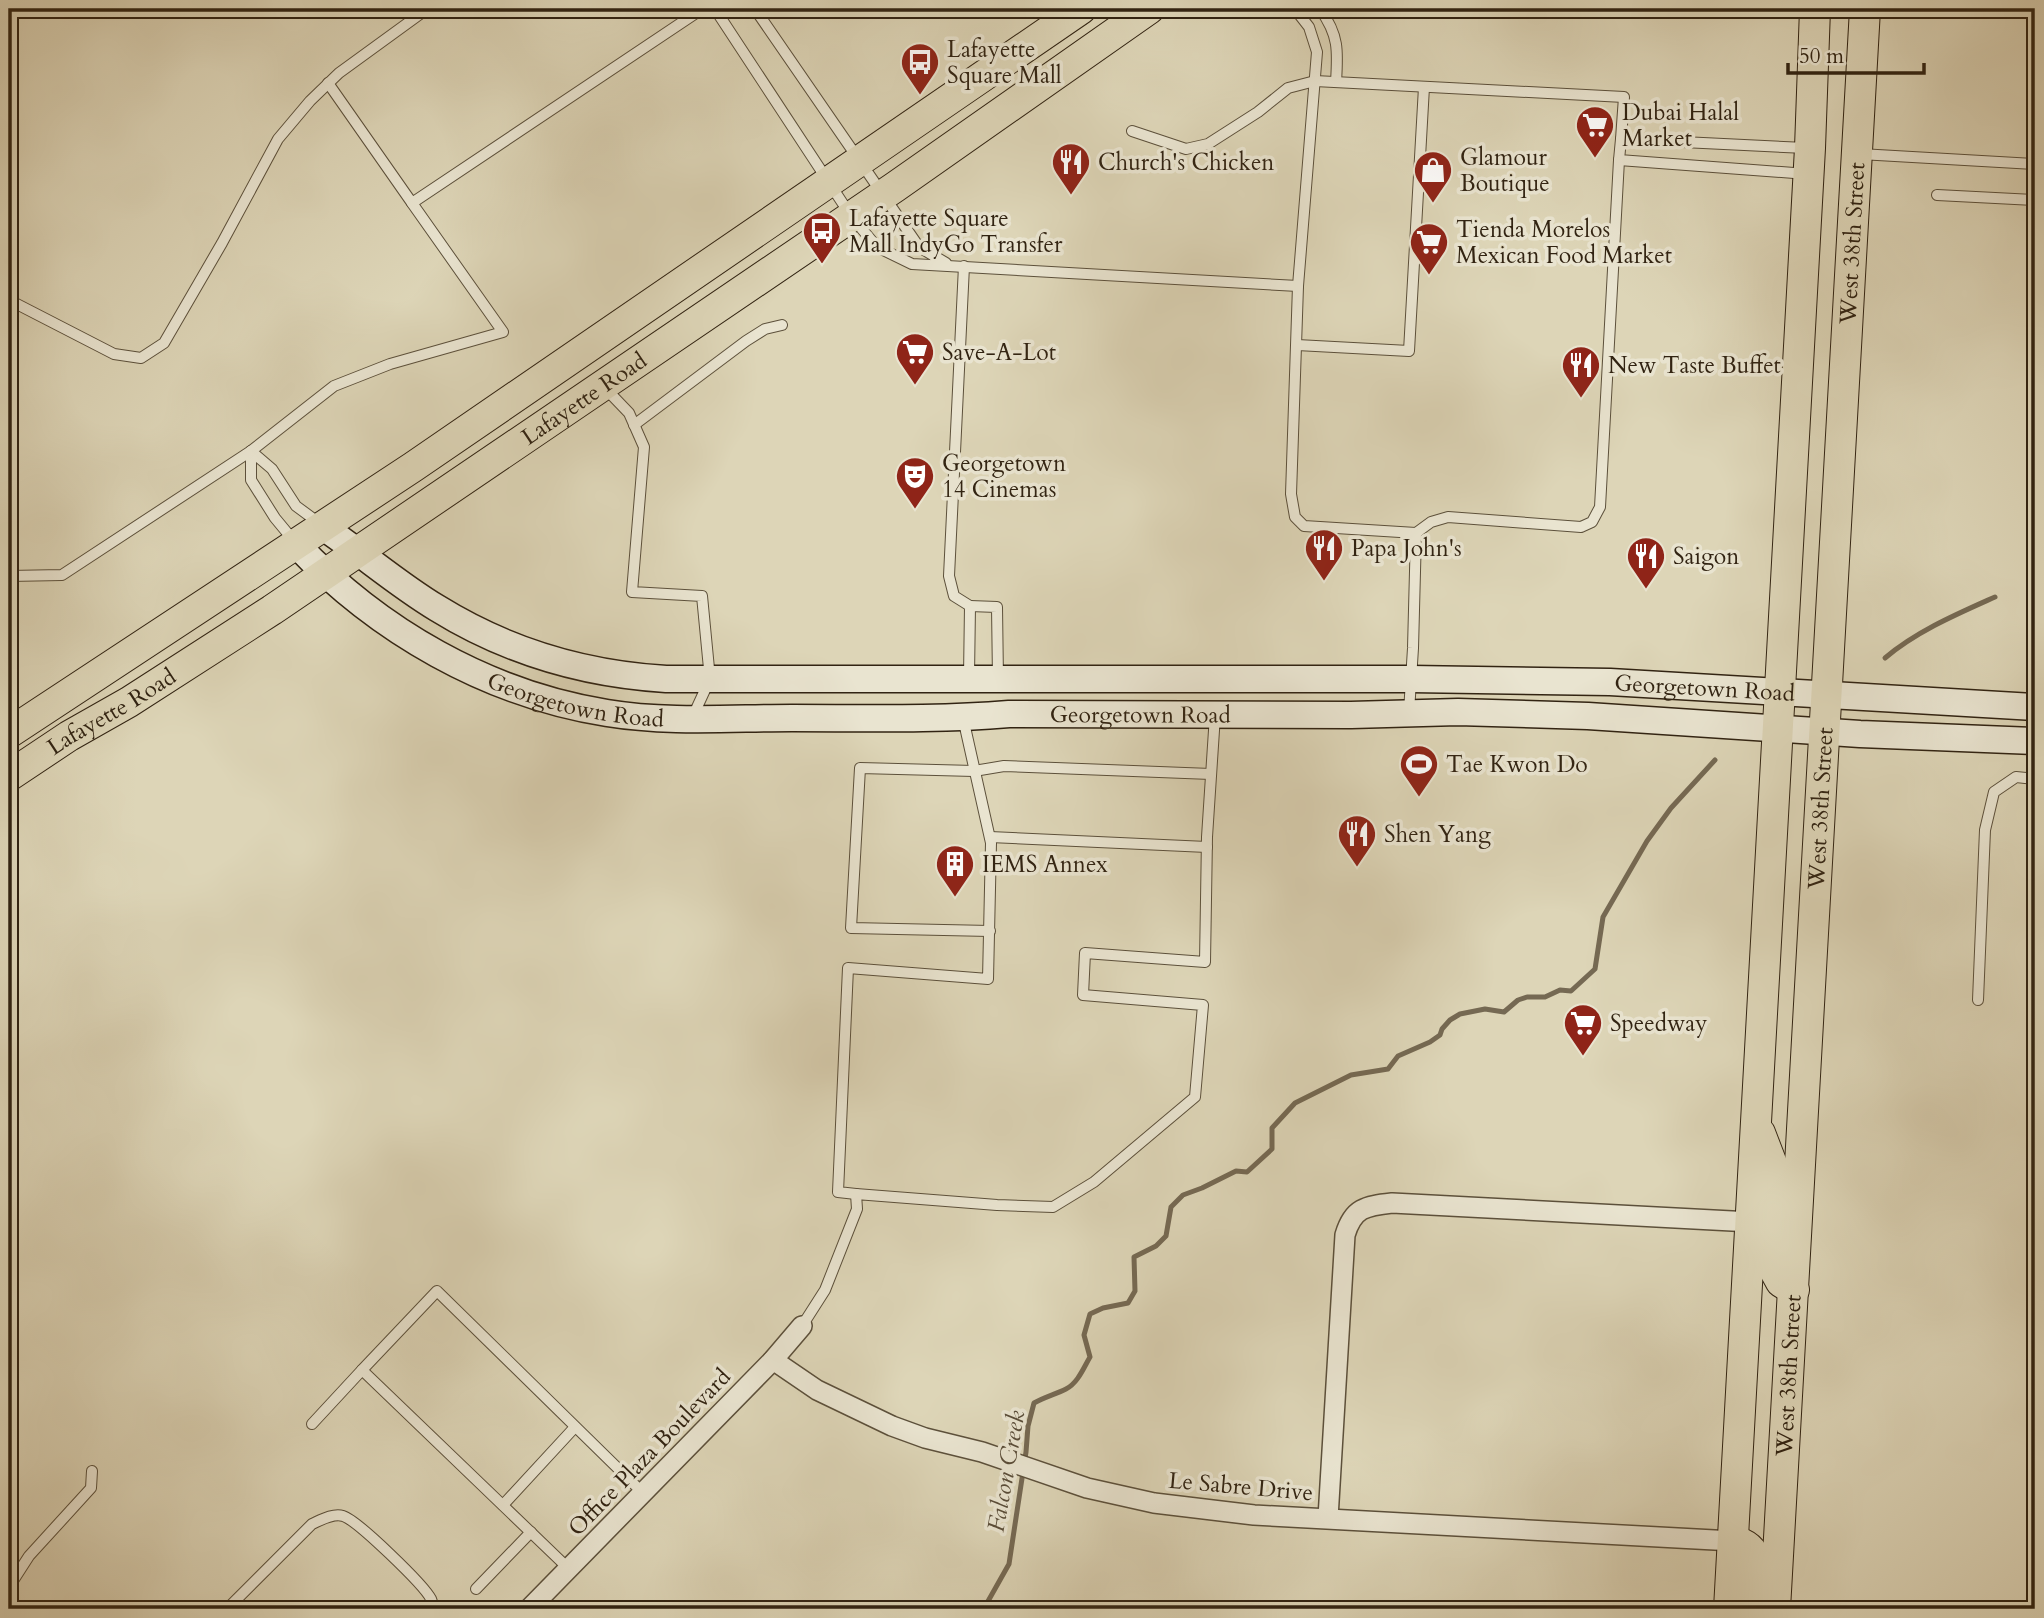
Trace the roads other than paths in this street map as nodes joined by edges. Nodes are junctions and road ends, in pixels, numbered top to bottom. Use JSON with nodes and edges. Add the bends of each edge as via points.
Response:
{"nodes":[{"id":1,"x":427,"y":9,"type":"edge"},
{"id":2,"x":702,"y":9,"type":"edge"},
{"id":3,"x":715,"y":9,"type":"edge"},
{"id":4,"x":755,"y":9,"type":"edge"},
{"id":5,"x":1081,"y":9,"type":"edge"},
{"id":6,"x":1149,"y":9,"type":"edge"},
{"id":7,"x":1295,"y":9,"type":"edge"},
{"id":8,"x":1320,"y":9,"type":"edge"},
{"id":9,"x":1815,"y":9,"type":"edge"},
{"id":10,"x":1833,"y":9,"type":"edge"},
{"id":11,"x":1865,"y":9,"type":"edge"},
{"id":12,"x":1315,"y":82,"type":"junction"},
{"id":13,"x":1336,"y":82,"type":"junction"},
{"id":14,"x":328,"y":83,"type":"junction"},
{"id":15,"x":1424,"y":87,"type":"junction"},
{"id":16,"x":1132,"y":131,"type":"dead end"},
{"id":17,"x":1621,"y":139,"type":"junction"},
{"id":18,"x":1856,"y":153,"type":"junction"},
{"id":19,"x":1619,"y":160,"type":"junction"},
{"id":20,"x":859,"y":161,"type":"junction"},
{"id":21,"x":1810,"y":161,"type":"junction"},
{"id":22,"x":2035,"y":164,"type":"edge"},
{"id":23,"x":829,"y":182,"type":"junction"},
{"id":24,"x":884,"y":194,"type":"junction"},
{"id":25,"x":1937,"y":195,"type":"dead end"},
{"id":26,"x":2035,"y":200,"type":"edge"},
{"id":27,"x":412,"y":203,"type":"junction"},
{"id":28,"x":850,"y":216,"type":"junction"},
{"id":29,"x":949,"y":265,"type":"junction"},
{"id":30,"x":964,"y":266,"type":"junction"},
{"id":31,"x":1298,"y":286,"type":"junction"},
{"id":32,"x":9,"y":300,"type":"edge"},
{"id":33,"x":1846,"y":306,"type":"junction"},
{"id":34,"x":782,"y":325,"type":"dead end"},
{"id":35,"x":1297,"y":345,"type":"junction"},
{"id":36,"x":603,"y":384,"type":"junction"},
{"id":37,"x":634,"y":425,"type":"junction"},
{"id":38,"x":251,"y":451,"type":"junction"},
{"id":39,"x":323,"y":527,"type":"junction"},
{"id":40,"x":1416,"y":533,"type":"junction"},
{"id":41,"x":296,"y":544,"type":"junction"},
{"id":42,"x":359,"y":551,"type":"junction"},
{"id":43,"x":324,"y":574,"type":"junction"},
{"id":44,"x":9,"y":576,"type":"edge"},
{"id":45,"x":970,"y":606,"type":"junction"},
{"id":46,"x":709,"y":679,"type":"junction"},
{"id":47,"x":1410,"y":679,"type":"junction"},
{"id":48,"x":969,"y":680,"type":"junction"},
{"id":49,"x":998,"y":680,"type":"junction"},
{"id":50,"x":1780,"y":694,"type":"junction"},
{"id":51,"x":1826,"y":696,"type":"junction"},
{"id":52,"x":2035,"y":708,"type":"edge"},
{"id":53,"x":1409,"y":713,"type":"junction"},
{"id":54,"x":1215,"y":715,"type":"junction"},
{"id":55,"x":963,"y":718,"type":"junction"},
{"id":56,"x":692,"y":722,"type":"junction"},
{"id":57,"x":1778,"y":727,"type":"junction"},
{"id":58,"x":1824,"y":731,"type":"junction"},
{"id":59,"x":9,"y":733,"type":"edge"},
{"id":60,"x":2035,"y":741,"type":"edge"},
{"id":61,"x":974,"y":771,"type":"junction"},
{"id":62,"x":1211,"y":774,"type":"junction"},
{"id":63,"x":9,"y":776,"type":"edge"},
{"id":64,"x":2035,"y":779,"type":"edge"},
{"id":65,"x":990,"y":837,"type":"junction"},
{"id":66,"x":1207,"y":847,"type":"junction"},
{"id":67,"x":990,"y":932,"type":"junction"},
{"id":68,"x":1978,"y":1000,"type":"dead end"},
{"id":69,"x":1756,"y":1123,"type":"junction"},
{"id":70,"x":856,"y":1194,"type":"junction"},
{"id":71,"x":1751,"y":1223,"type":"junction"},
{"id":72,"x":1794,"y":1290,"type":"junction"},
{"id":73,"x":802,"y":1326,"type":"joint"},
{"id":74,"x":773,"y":1360,"type":"junction"},
{"id":75,"x":362,"y":1370,"type":"junction"},
{"id":76,"x":312,"y":1424,"type":"dead end"},
{"id":77,"x":575,"y":1427,"type":"junction"},
{"id":78,"x":92,"y":1471,"type":"dead end"},
{"id":79,"x":643,"y":1493,"type":"junction"},
{"id":80,"x":503,"y":1505,"type":"junction"},
{"id":81,"x":1328,"y":1518,"type":"junction"},
{"id":82,"x":531,"y":1532,"type":"junction"},
{"id":83,"x":1733,"y":1541,"type":"junction"},
{"id":84,"x":569,"y":1569,"type":"junction"},
{"id":85,"x":9,"y":1587,"type":"edge"},
{"id":86,"x":476,"y":1589,"type":"dead end"},
{"id":87,"x":227,"y":1609,"type":"edge"},
{"id":88,"x":434,"y":1609,"type":"edge"},
{"id":89,"x":529,"y":1609,"type":"edge"},
{"id":90,"x":1729,"y":1609,"type":"edge"},
{"id":91,"x":1755,"y":1609,"type":"edge"},
{"id":92,"x":1775,"y":1609,"type":"edge"}],
"edges":[{"from":1,"to":14,"type":"lane"},
{"from":2,"to":27,"type":"lane"},
{"from":3,"to":23,"type":"lane"},
{"from":4,"to":20,"type":"lane"},
{"from":5,"to":20,"type":"main road","name":"Lafayette Road"},
{"from":6,"to":24,"type":"main road","name":"Lafayette Road"},
{"from":7,"to":12,"type":"lane","via":[[1309,27],[1317,52]]},
{"from":8,"to":13,"type":"lane","via":[[1338,49]]},
{"from":9,"to":21,"type":"main road","name":"West 38th Street"},
{"from":10,"to":18,"type":"main road","via":[[1832,125]]},
{"from":11,"to":18,"type":"main road","name":"West 38th Street"},
{"from":12,"to":13,"type":"lane"},
{"from":12,"to":16,"type":"lane","via":[[1288,88],[1208,144],[1186,149]]},
{"from":12,"to":31,"type":"lane"},
{"from":13,"to":15,"type":"lane"},
{"from":14,"to":27,"type":"lane"},
{"from":14,"to":32,"type":"lane","via":[[274,144],[164,343],[141,358],[114,354]]},
{"from":15,"to":17,"type":"lane","via":[[1624,97]]},
{"from":15,"to":35,"type":"lane","via":[[1409,351]]},
{"from":17,"to":19,"type":"lane"},
{"from":17,"to":21,"type":"lane"},
{"from":18,"to":22,"type":"lane"},
{"from":18,"to":33,"type":"main road","name":"West 38th Street"},
{"from":19,"to":21,"type":"lane"},
{"from":19,"to":40,"type":"lane","via":[[1600,508],[1592,522],[1581,527],[1448,517]]},
{"from":20,"to":23,"type":"main road","name":"Lafayette Road"},
{"from":20,"to":24,"type":"lane"},
{"from":21,"to":33,"type":"main road","via":[[1832,185],[1831,263]]},
{"from":21,"to":50,"type":"main road","name":"West 38th Street"},
{"from":23,"to":28,"type":"lane"},
{"from":23,"to":39,"type":"main road","name":"Lafayette Road"},
{"from":24,"to":28,"type":"main road","name":"Lafayette Road"},
{"from":24,"to":29,"type":"lane","via":[[919,247]]},
{"from":25,"to":26,"type":"lane"},
{"from":27,"to":38,"type":"lane","via":[[503,332],[390,364],[334,386]]},
{"from":28,"to":29,"type":"lane","via":[[877,247],[912,264]]},
{"from":28,"to":36,"type":"main road","name":"Lafayette Road"},
{"from":29,"to":30,"type":"lane"},
{"from":30,"to":31,"type":"lane"},
{"from":30,"to":45,"type":"lane","via":[[949,576],[954,596]]},
{"from":31,"to":35,"type":"lane"},
{"from":33,"to":51,"type":"main road","name":"West 38th Street"},
{"from":34,"to":37,"type":"lane","via":[[746,341]]},
{"from":35,"to":40,"type":"lane","via":[[1291,494],[1295,517],[1304,526]]},
{"from":36,"to":37,"type":"lane"},
{"from":36,"to":42,"type":"main road","name":"Lafayette Road"},
{"from":37,"to":46,"type":"lane","via":[[644,447],[632,592],[702,596]]},
{"from":38,"to":39,"type":"lane","via":[[272,469],[296,506]]},
{"from":38,"to":41,"type":"lane","via":[[251,480]]},
{"from":38,"to":44,"type":"lane","via":[[62,575]]},
{"from":39,"to":41,"type":"main road","name":"Lafayette Road"},
{"from":39,"to":42,"type":"main road","name":"Georgetown Road"},
{"from":40,"to":47,"type":"lane"},
{"from":41,"to":43,"type":"main road","name":"Georgetown Road"},
{"from":41,"to":59,"type":"main road","name":"Lafayette Road"},
{"from":42,"to":43,"type":"main road","name":"Lafayette Road"},
{"from":42,"to":46,"type":"main road","name":"Georgetown Road","via":[[434,606],[492,639],[531,654],[610,674]]},
{"from":43,"to":56,"type":"main road","name":"Georgetown Road","via":[[410,637],[525,694],[608,713]]},
{"from":43,"to":63,"type":"main road","name":"Lafayette Road"},
{"from":45,"to":48,"type":"lane"},
{"from":45,"to":49,"type":"lane","via":[[997,607]]},
{"from":46,"to":48,"type":"main road","name":"Georgetown Road"},
{"from":46,"to":56,"type":"lane"},
{"from":47,"to":49,"type":"main road","name":"Georgetown Road"},
{"from":47,"to":50,"type":"main road","name":"Georgetown Road","via":[[1610,682]]},
{"from":47,"to":53,"type":"lane"},
{"from":48,"to":49,"type":"main road","name":"Georgetown Road"},
{"from":50,"to":51,"type":"main road","name":"Georgetown Road"},
{"from":50,"to":57,"type":"main road","name":"West 38th Street"},
{"from":51,"to":52,"type":"main road","name":"Georgetown Road"},
{"from":51,"to":58,"type":"main road","name":"West 38th Street"},
{"from":53,"to":54,"type":"main road","name":"Georgetown Road"},
{"from":53,"to":57,"type":"main road","name":"Georgetown Road","via":[[1624,717]]},
{"from":54,"to":55,"type":"main road","name":"Georgetown Road"},
{"from":54,"to":62,"type":"lane"},
{"from":55,"to":56,"type":"main road","name":"Georgetown Road"},
{"from":55,"to":61,"type":"lane"},
{"from":57,"to":58,"type":"main road","name":"Georgetown Road"},
{"from":57,"to":69,"type":"main road","name":"West 38th Street"},
{"from":58,"to":60,"type":"main road","name":"Georgetown Road"},
{"from":58,"to":72,"type":"main road","name":"West 38th Street"},
{"from":61,"to":62,"type":"lane","via":[[1004,766]]},
{"from":61,"to":65,"type":"lane"},
{"from":61,"to":67,"type":"lane","via":[[860,768],[850,928]]},
{"from":62,"to":66,"type":"lane"},
{"from":64,"to":68,"type":"lane","via":[[2017,778],[1994,792],[1985,830]]},
{"from":65,"to":66,"type":"lane"},
{"from":65,"to":67,"type":"lane"},
{"from":66,"to":70,"type":"lane","via":[[1205,962],[1085,953],[1083,995],[1203,1005],[1195,1097],[1094,1182],[1053,1207]]},
{"from":67,"to":70,"type":"lane","via":[[988,979],[848,968],[838,1192]]},
{"from":69,"to":71,"type":"main road","name":"West 38th Street"},
{"from":69,"to":72,"type":"main road","via":[[1775,1172],[1775,1271],[1781,1282]]},
{"from":70,"to":73,"type":"lane","via":[[857,1209],[825,1290]]},
{"from":71,"to":81,"type":"street","via":[[1392,1203],[1359,1210],[1349,1220],[1345,1235]]},
{"from":71,"to":83,"type":"main road","name":"West 38th Street"},
{"from":72,"to":92,"type":"main road","name":"West 38th Street"},
{"from":73,"to":74,"type":"street","name":"Office Plaza Boulevard"},
{"from":74,"to":79,"type":"street","name":"Office Plaza Boulevard"},
{"from":74,"to":81,"type":"street","name":"Le Sabre Drive","via":[[862,1413],[925,1438],[1103,1492],[1178,1507]]},
{"from":75,"to":76,"type":"lane"},
{"from":75,"to":77,"type":"lane","via":[[437,1292]]},
{"from":75,"to":80,"type":"lane"},
{"from":77,"to":79,"type":"lane"},
{"from":77,"to":80,"type":"lane"},
{"from":78,"to":85,"type":"lane","via":[[91,1488],[29,1556]]},
{"from":79,"to":84,"type":"street","name":"Office Plaza Boulevard"},
{"from":80,"to":82,"type":"lane"},
{"from":81,"to":83,"type":"street","name":"Le Sabre Drive"},
{"from":82,"to":84,"type":"lane"},
{"from":82,"to":86,"type":"lane"},
{"from":83,"to":90,"type":"main road","name":"West 38th Street"},
{"from":83,"to":91,"type":"main road","via":[[1747,1545],[1755,1555]]},
{"from":84,"to":89,"type":"street","name":"Office Plaza Boulevard"},
{"from":87,"to":88,"type":"lane","via":[[312,1524],[329,1516],[344,1516],[372,1538],[415,1580]]}]}
